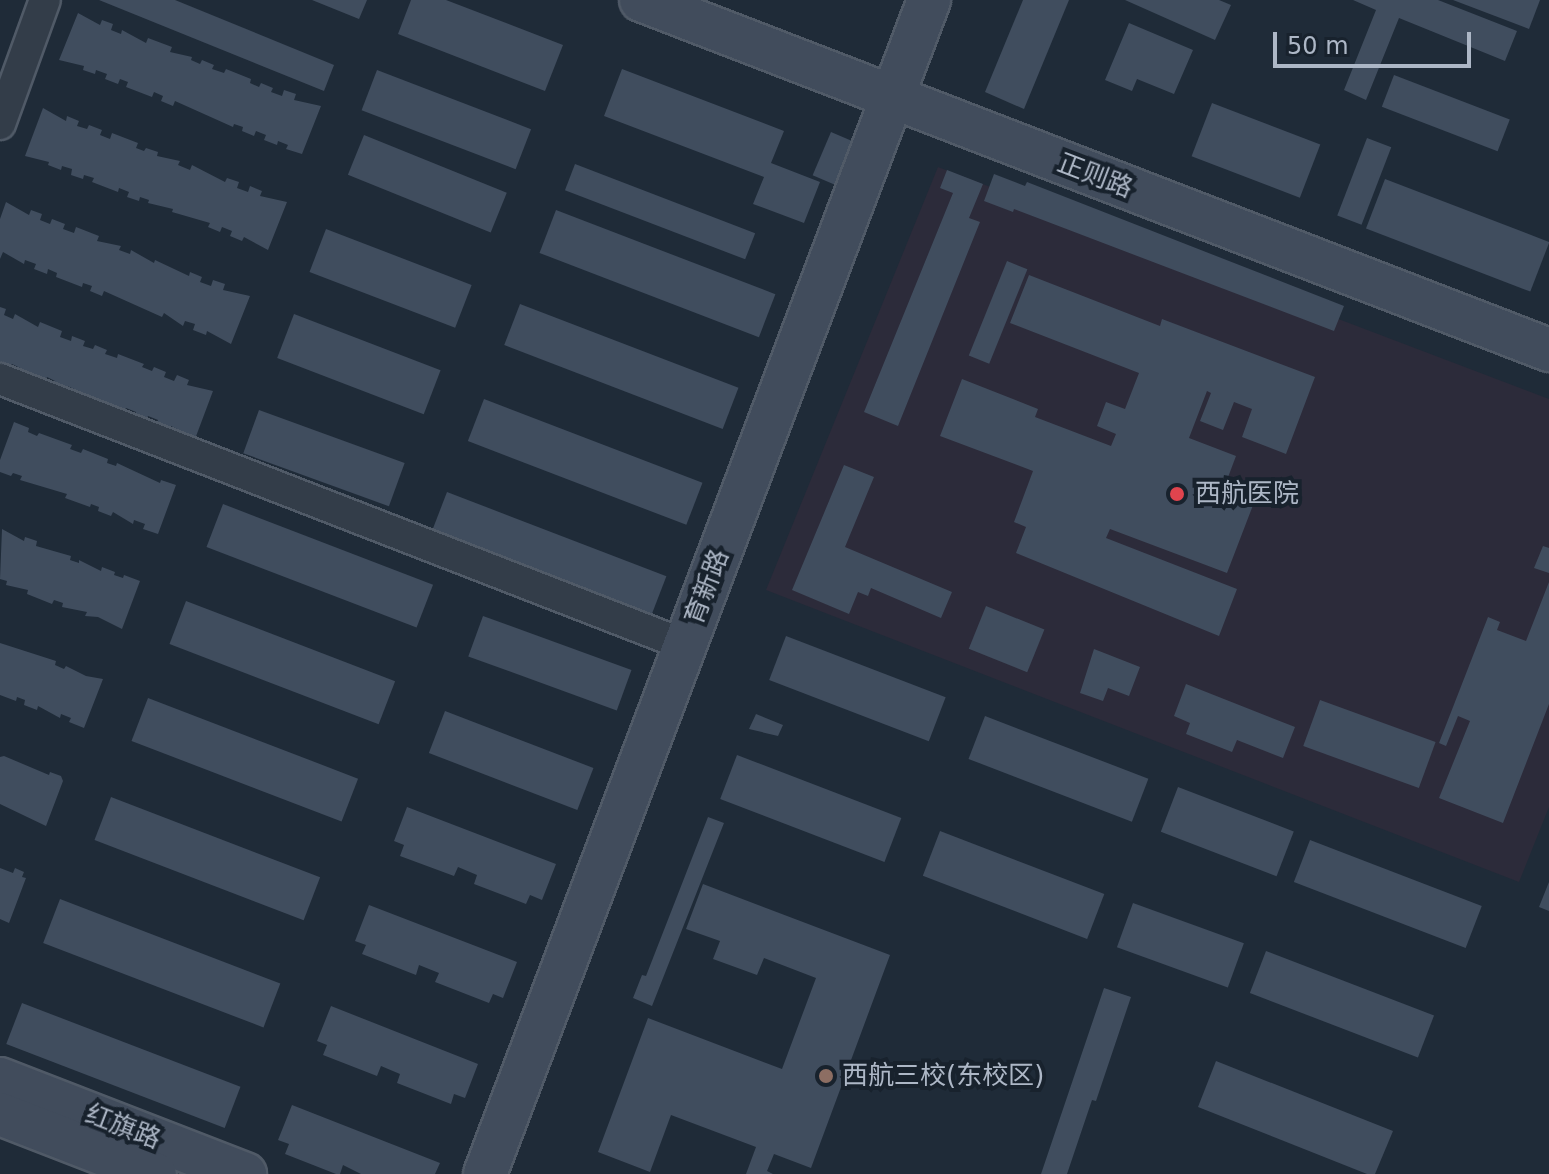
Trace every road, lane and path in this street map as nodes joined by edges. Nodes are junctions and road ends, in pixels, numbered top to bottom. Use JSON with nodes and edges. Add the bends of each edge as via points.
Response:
{"nodes":[{"id":1,"x":45,"y":0,"type":"edge"},
{"id":2,"x":641,"y":0,"type":"edge"},
{"id":3,"x":929,"y":0,"type":"edge"},
{"id":4,"x":892,"y":99,"type":"junction"},
{"id":5,"x":0,"y":124,"type":"edge"},
{"id":6,"x":1549,"y":350,"type":"edge"},
{"id":7,"x":0,"y":379,"type":"edge"},
{"id":8,"x":685,"y":645,"type":"junction"},
{"id":9,"x":0,"y":1079,"type":"edge"},
{"id":10,"x":0,"y":1114,"type":"edge"},
{"id":11,"x":155,"y":1174,"type":"edge"},
{"id":12,"x":245,"y":1174,"type":"edge"},
{"id":13,"x":485,"y":1174,"type":"edge"}],
"edges":[{"from":1,"to":5,"type":"street"},
{"from":2,"to":4,"type":"street","name":"正则路"},
{"from":3,"to":4,"type":"street","name":"育新路"},
{"from":4,"to":6,"type":"street","name":"正则路"},
{"from":4,"to":8,"type":"street","name":"育新路"},
{"from":7,"to":8,"type":"street"},
{"from":8,"to":13,"type":"street","name":"育新路"},
{"from":9,"to":12,"type":"street","name":"红旗路"},
{"from":10,"to":11,"type":"street","name":"红旗路"}]}
